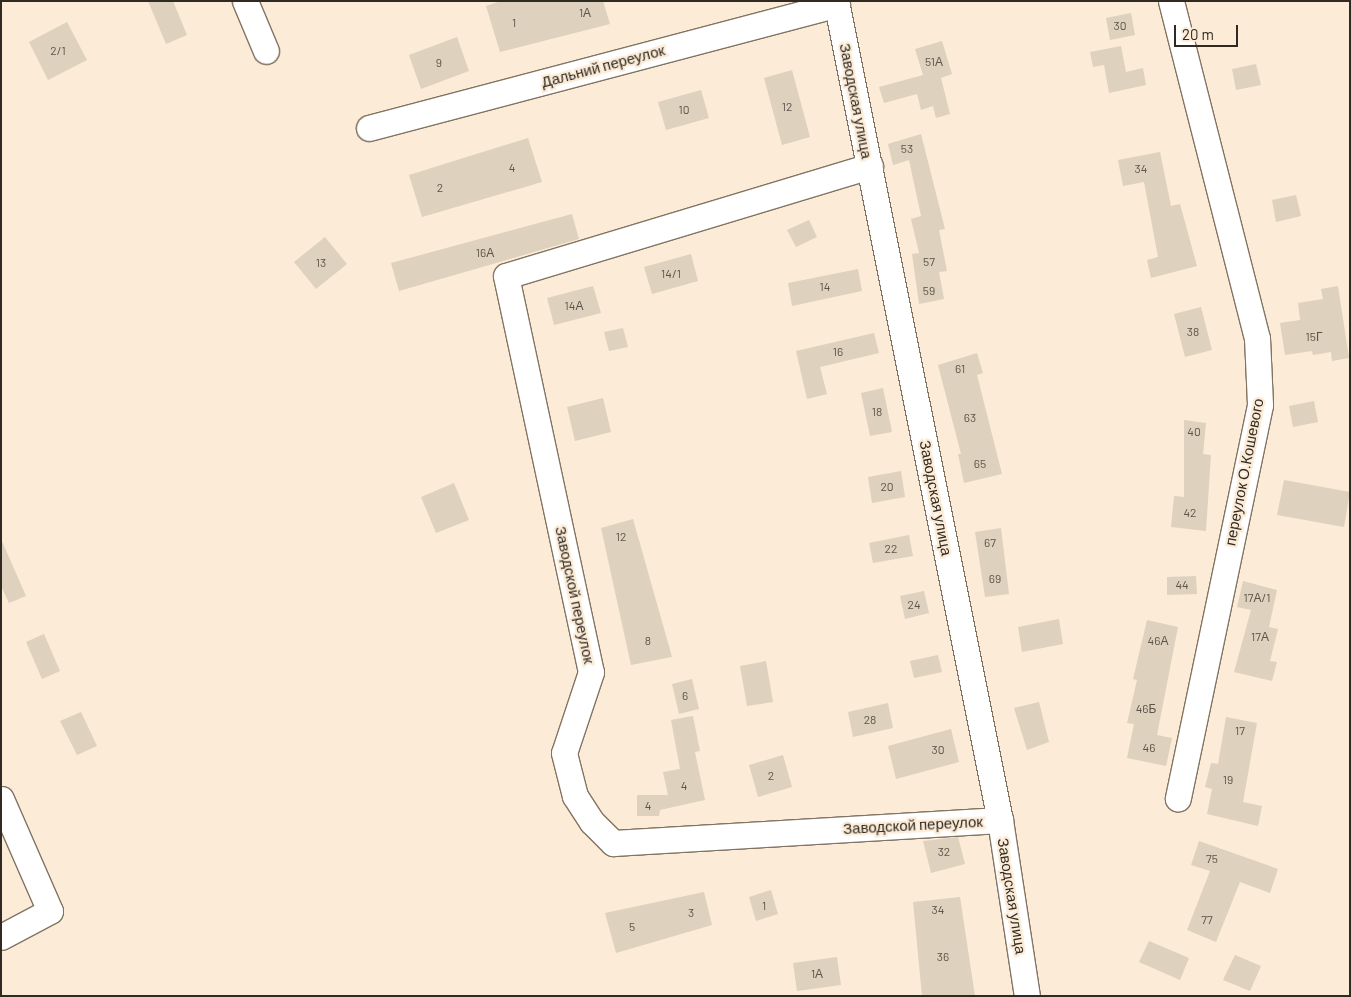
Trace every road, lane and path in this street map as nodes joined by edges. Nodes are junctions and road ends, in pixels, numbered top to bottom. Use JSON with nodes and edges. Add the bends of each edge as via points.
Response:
{"nodes":[{"id":1,"x":245,"y":1,"type":"edge"},
{"id":2,"x":1172,"y":1,"type":"edge"},
{"id":3,"x":836,"y":2,"type":"edge"},
{"id":4,"x":266,"y":51,"type":"dead end"},
{"id":5,"x":369,"y":128,"type":"dead end"},
{"id":6,"x":870,"y":166,"type":"junction"},
{"id":7,"x":1,"y":799,"type":"edge"},
{"id":8,"x":1178,"y":799,"type":"dead end"},
{"id":9,"x":1000,"y":820,"type":"junction"},
{"id":10,"x":1,"y":937,"type":"edge"},
{"id":11,"x":1028,"y":996,"type":"edge"}],
"edges":[{"from":1,"to":4,"type":"street"},
{"from":2,"to":8,"type":"street","name":"переулок О.Кошевого","via":[[1257,338],[1260,405]]},
{"from":3,"to":5,"type":"street","name":"Дальний переулок"},
{"from":3,"to":6,"type":"street","name":"Заводская улица"},
{"from":6,"to":9,"type":"street","name":"Заводская улица"},
{"from":6,"to":9,"type":"street","name":"Заводской переулок","via":[[506,276],[591,672],[564,753],[575,796],[592,822],[613,843]]},
{"from":7,"to":10,"type":"street","via":[[50,911]]},
{"from":9,"to":11,"type":"street","name":"Заводская улица"}]}
